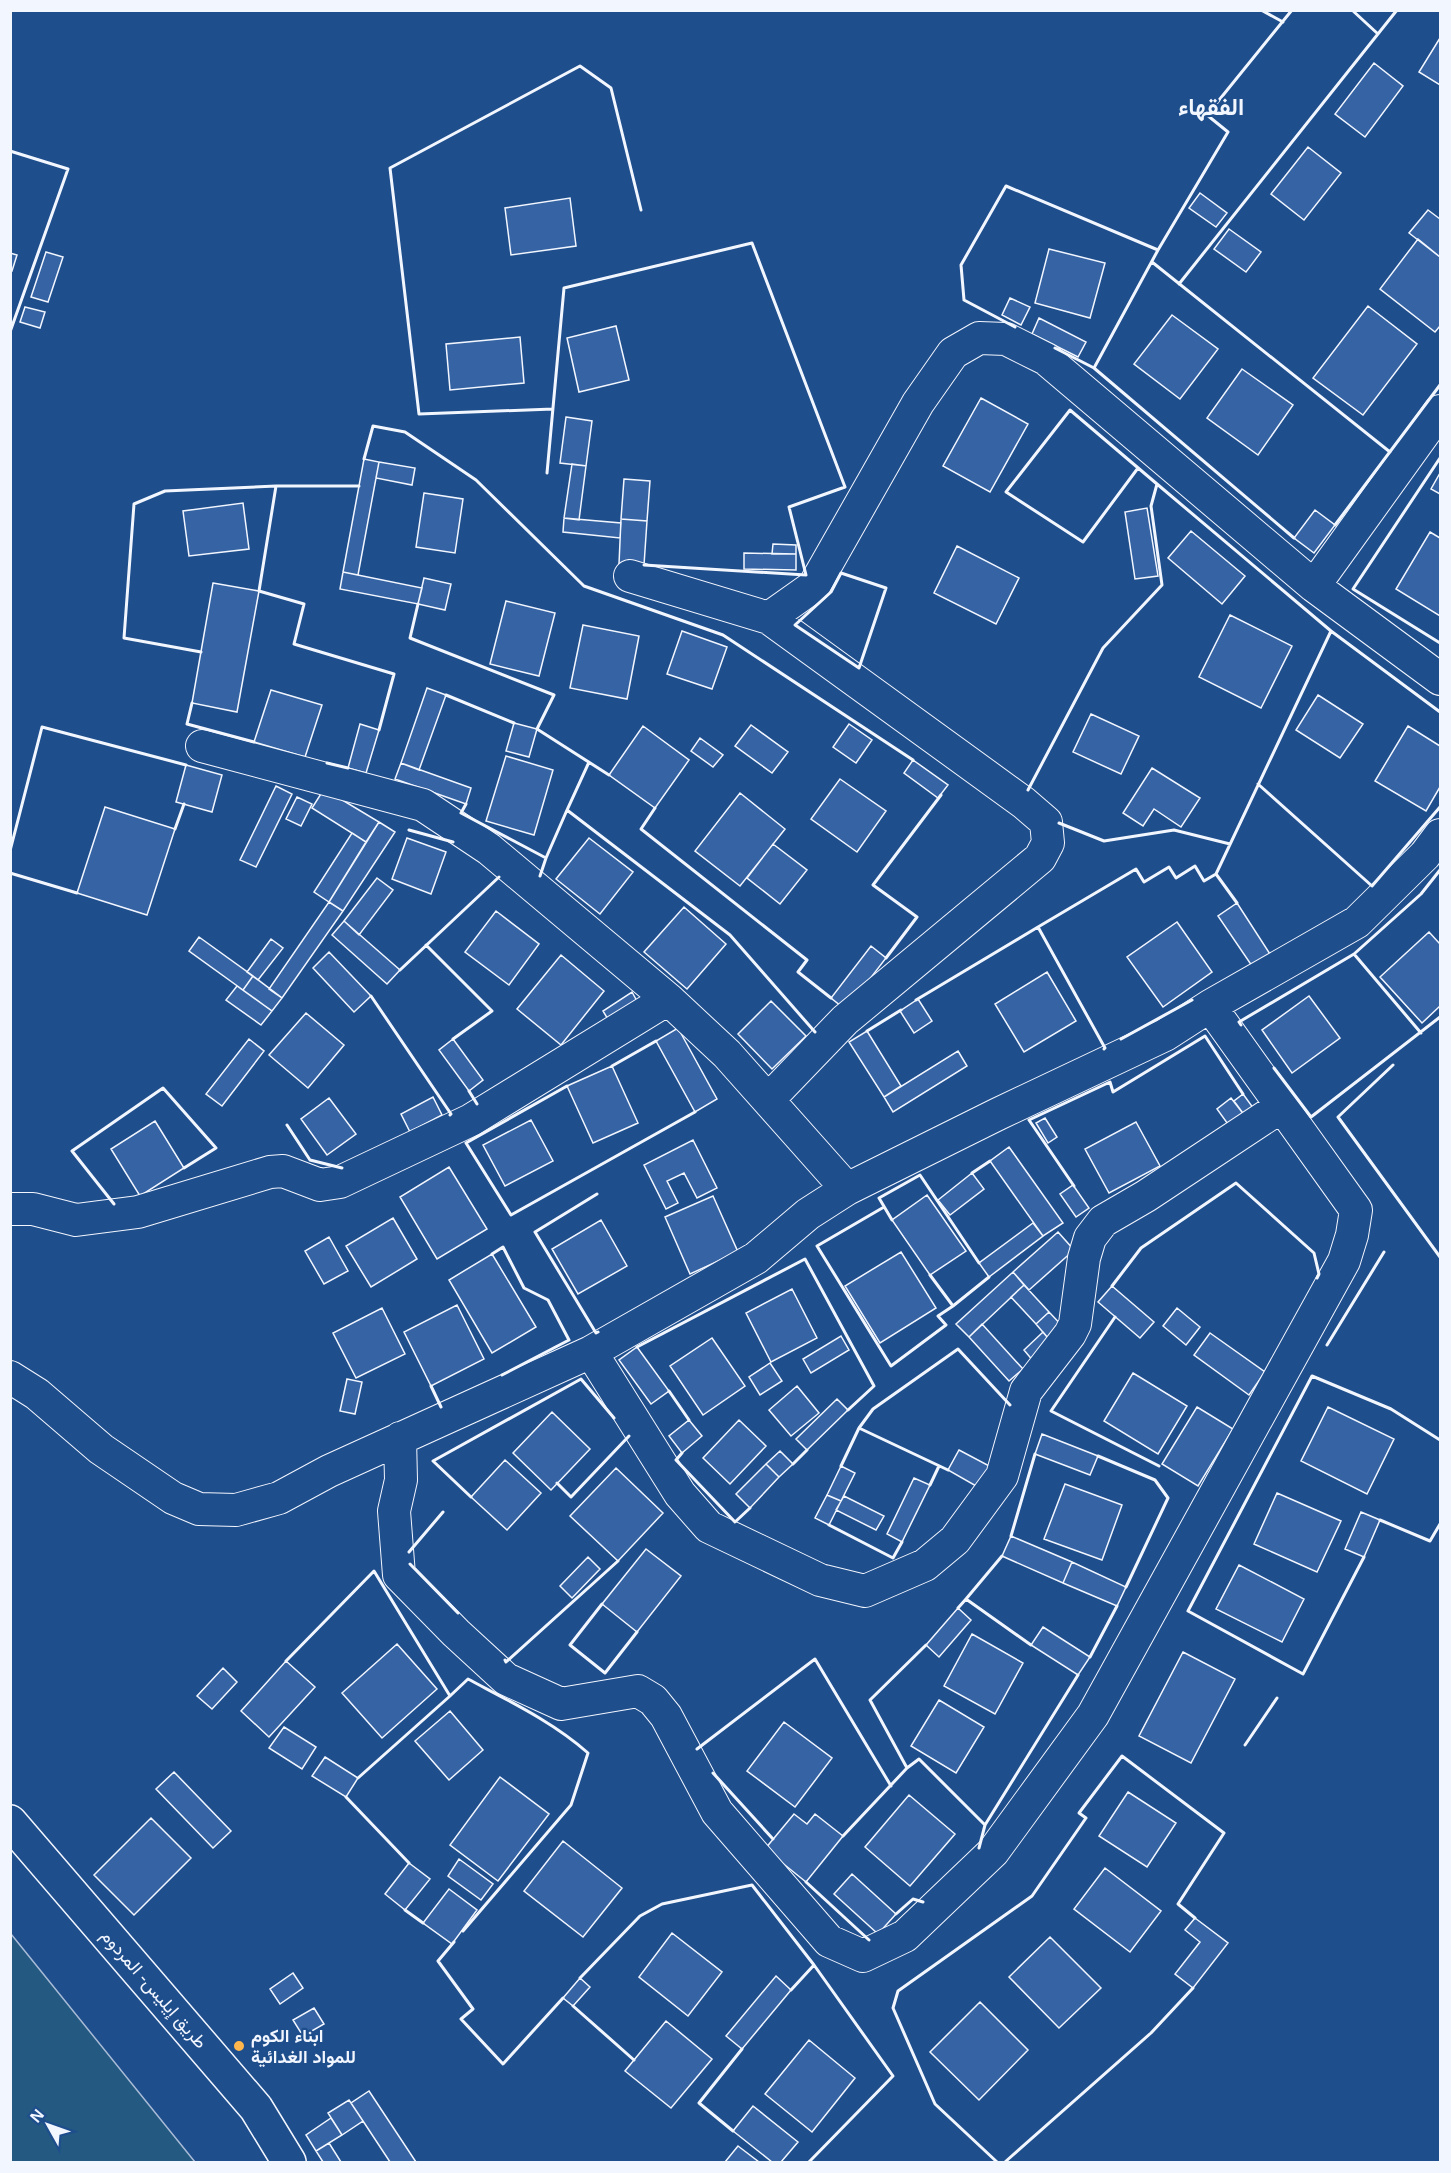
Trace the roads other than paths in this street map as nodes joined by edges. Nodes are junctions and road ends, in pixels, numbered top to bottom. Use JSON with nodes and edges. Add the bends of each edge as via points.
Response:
{"nodes":[{"id":1,"x":1440,"y":411,"type":"edge"},
{"id":2,"x":630,"y":576,"type":"dead end"},
{"id":3,"x":1314,"y":586,"type":"junction"},
{"id":4,"x":769,"y":618,"type":"junction"},
{"id":5,"x":1440,"y":679,"type":"edge"},
{"id":6,"x":202,"y":746,"type":"dead end"},
{"id":7,"x":1440,"y":835,"type":"edge"},
{"id":8,"x":668,"y":999,"type":"junction"},
{"id":9,"x":1210,"y":1006,"type":"junction"},
{"id":10,"x":768,"y":1100,"type":"junction"},
{"id":11,"x":1282,"y":1106,"type":"junction"},
{"id":12,"x":847,"y":1189,"type":"junction"},
{"id":13,"x":10,"y":1209,"type":"edge"},
{"id":14,"x":591,"y":1352,"type":"junction"},
{"id":15,"x":10,"y":1377,"type":"edge"},
{"id":16,"x":400,"y":1438,"type":"junction"},
{"id":17,"x":10,"y":1822,"type":"edge"},
{"id":18,"x":289,"y":2163,"type":"edge"}],
"edges":[{"from":1,"to":3,"type":"street"},
{"from":2,"to":4,"type":"street"},
{"from":3,"to":4,"type":"street","via":[[1046,359],[1005,339],[979,338],[953,352],[918,403],[814,586]]},
{"from":3,"to":5,"type":"street"},
{"from":4,"to":10,"type":"street","via":[[1024,804],[1046,822],[1048,843],[1040,858],[845,1020]]},
{"from":6,"to":8,"type":"street","via":[[423,805],[489,849]]},
{"from":7,"to":9,"type":"street","via":[[1357,922]]},
{"from":8,"to":10,"type":"street","via":[[727,1054]]},
{"from":8,"to":13,"type":"street","via":[[471,1120],[340,1182],[320,1185],[282,1171],[270,1172],[138,1212],[76,1220],[33,1209]]},
{"from":9,"to":11,"type":"street"},
{"from":9,"to":12,"type":"street","via":[[1165,1035]]},
{"from":10,"to":12,"type":"street"},
{"from":11,"to":14,"type":"street","via":[[1103,1221],[1090,1238],[1084,1257],[1075,1324],[1064,1344],[1026,1390],[1002,1476],[955,1540],[925,1565],[865,1591],[820,1580],[709,1527],[680,1494]]},
{"from":11,"to":16,"type":"street","via":[[1356,1210],[1344,1261],[1093,1715],[993,1852],[905,1936],[863,1956],[830,1941],[717,1812],[666,1716],[653,1700],[638,1691],[561,1704],[506,1679],[399,1575],[394,1511],[401,1480]]},
{"from":12,"to":14,"type":"street","via":[[808,1214],[732,1274]]},
{"from":14,"to":16,"type":"street"},
{"from":15,"to":16,"type":"street","via":[[37,1394],[101,1449],[173,1498],[199,1509],[236,1510],[279,1498]]},
{"from":17,"to":18,"type":"highway","name":"طريق إيليس- المردوم","via":[[256,2108]]}]}
